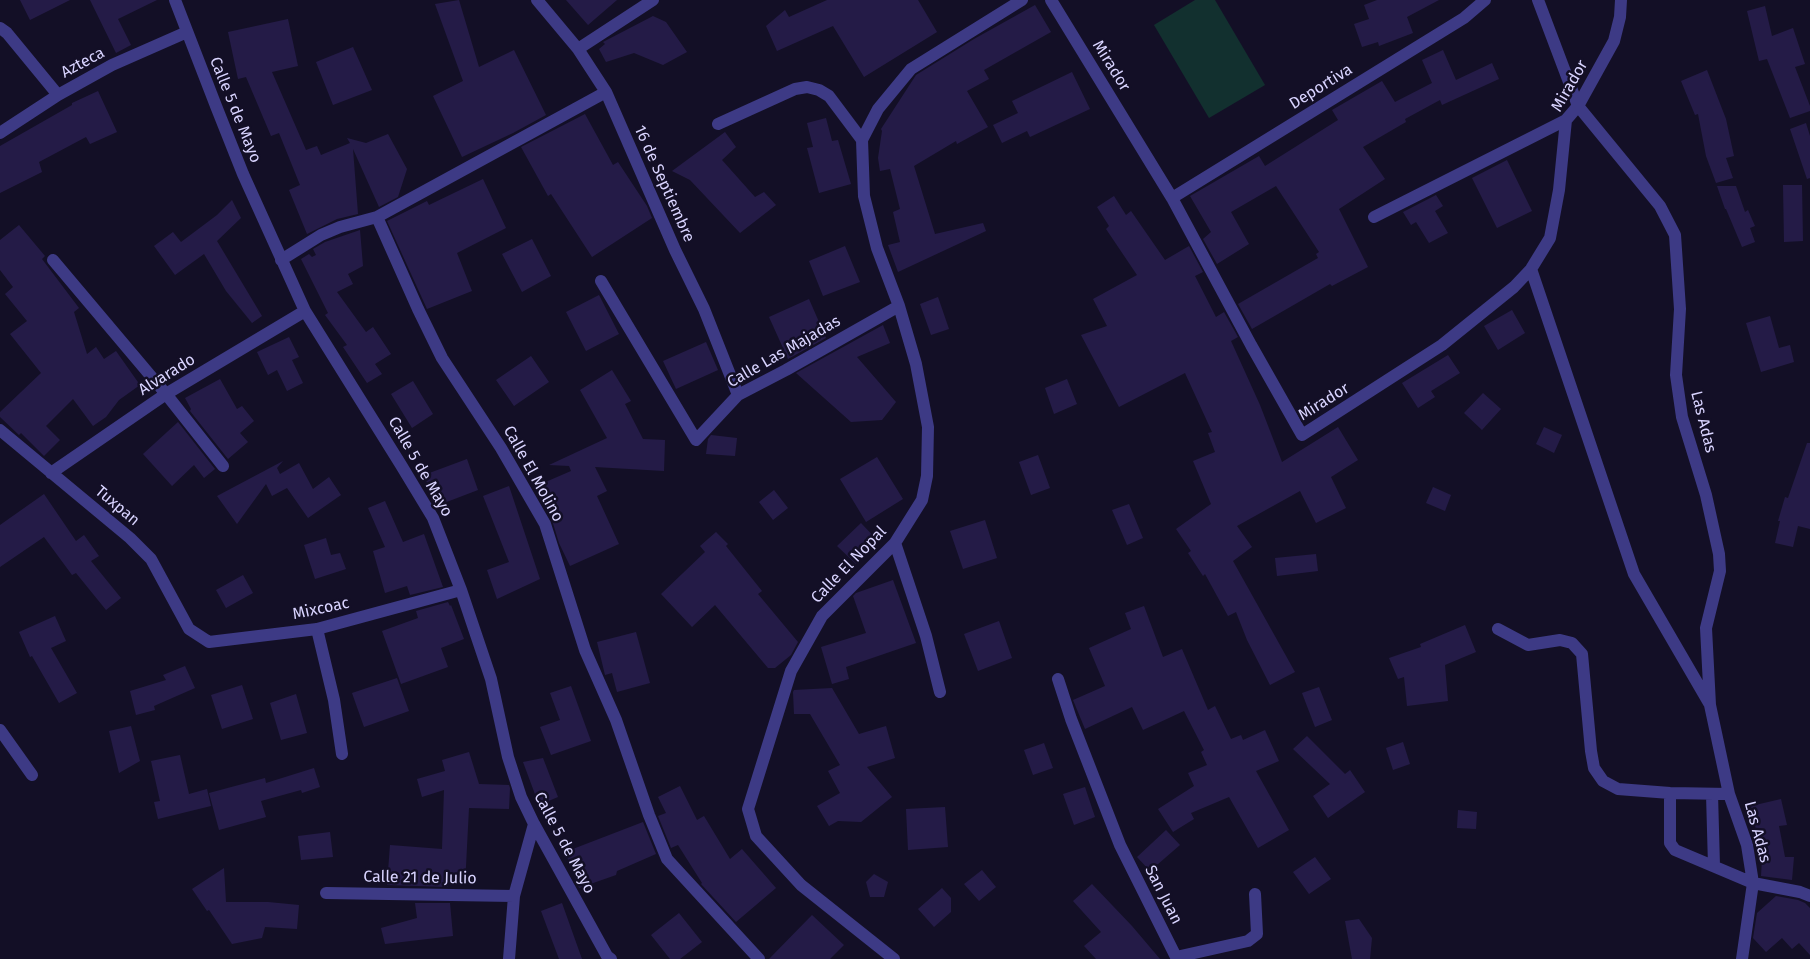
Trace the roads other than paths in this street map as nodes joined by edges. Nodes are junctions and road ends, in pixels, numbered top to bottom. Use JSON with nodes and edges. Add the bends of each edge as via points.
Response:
{"nodes":[{"id":1,"x":175,"y":0,"type":"edge"},
{"id":2,"x":537,"y":0,"type":"edge"},
{"id":3,"x":653,"y":0,"type":"edge"},
{"id":4,"x":1022,"y":0,"type":"edge"},
{"id":5,"x":1051,"y":0,"type":"edge"},
{"id":6,"x":1485,"y":0,"type":"edge"},
{"id":7,"x":1538,"y":0,"type":"edge"},
{"id":8,"x":1621,"y":0,"type":"edge"},
{"id":9,"x":0,"y":28,"type":"edge"},
{"id":10,"x":187,"y":32,"type":"junction"},
{"id":11,"x":578,"y":49,"type":"junction"},
{"id":12,"x":606,"y":92,"type":"junction"},
{"id":13,"x":58,"y":96,"type":"junction"},
{"id":14,"x":1578,"y":106,"type":"junction"},
{"id":15,"x":1566,"y":120,"type":"junction"},
{"id":16,"x":718,"y":124,"type":"dead end"},
{"id":17,"x":0,"y":133,"type":"edge"},
{"id":18,"x":862,"y":140,"type":"junction"},
{"id":19,"x":1172,"y":198,"type":"junction"},
{"id":20,"x":377,"y":217,"type":"junction"},
{"id":21,"x":1374,"y":217,"type":"dead end"},
{"id":22,"x":53,"y":260,"type":"dead end"},
{"id":23,"x":281,"y":260,"type":"junction"},
{"id":24,"x":1531,"y":269,"type":"junction"},
{"id":25,"x":601,"y":281,"type":"dead end"},
{"id":26,"x":899,"y":306,"type":"junction"},
{"id":27,"x":305,"y":311,"type":"junction"},
{"id":28,"x":166,"y":394,"type":"junction"},
{"id":29,"x":738,"y":395,"type":"junction"},
{"id":30,"x":0,"y":430,"type":"edge"},
{"id":31,"x":223,"y":466,"type":"dead end"},
{"id":32,"x":51,"y":473,"type":"junction"},
{"id":33,"x":895,"y":543,"type":"junction"},
{"id":34,"x":461,"y":590,"type":"junction"},
{"id":35,"x":189,"y":629,"type":"joint"},
{"id":36,"x":317,"y":629,"type":"junction"},
{"id":37,"x":1498,"y":629,"type":"dead end"},
{"id":38,"x":1058,"y":679,"type":"dead end"},
{"id":39,"x":940,"y":692,"type":"dead end"},
{"id":40,"x":1710,"y":705,"type":"junction"},
{"id":41,"x":0,"y":730,"type":"edge"},
{"id":42,"x":342,"y":754,"type":"dead end"},
{"id":43,"x":32,"y":775,"type":"dead end"},
{"id":44,"x":1670,"y":793,"type":"junction"},
{"id":45,"x":1712,"y":794,"type":"junction"},
{"id":46,"x":1730,"y":794,"type":"junction"},
{"id":47,"x":534,"y":824,"type":"junction"},
{"id":48,"x":1714,"y":866,"type":"junction"},
{"id":49,"x":1753,"y":883,"type":"junction"},
{"id":50,"x":326,"y":893,"type":"dead end"},
{"id":51,"x":1256,"y":894,"type":"dead end"},
{"id":52,"x":514,"y":896,"type":"junction"},
{"id":53,"x":1810,"y":896,"type":"edge"},
{"id":54,"x":1177,"y":958,"type":"edge"},
{"id":55,"x":508,"y":959,"type":"edge"},
{"id":56,"x":611,"y":959,"type":"edge"},
{"id":57,"x":759,"y":959,"type":"edge"},
{"id":58,"x":894,"y":959,"type":"edge"},
{"id":59,"x":1742,"y":959,"type":"edge"}],
"edges":[{"from":1,"to":10,"type":"street","name":"Calle 5 de Mayo"},
{"from":2,"to":11,"type":"street","name":"16 de Septiembre"},
{"from":3,"to":11,"type":"street"},
{"from":4,"to":18,"type":"street","name":"Calle El Nopal","via":[[911,69],[878,109]]},
{"from":5,"to":19,"type":"street","name":"Mirador"},
{"from":6,"to":19,"type":"street","name":"Deportiva","via":[[1464,18]]},
{"from":7,"to":14,"type":"street","name":"Las Adas"},
{"from":8,"to":14,"type":"street","name":"Mirador","via":[[1614,41]]},
{"from":9,"to":13,"type":"street","via":[[7,32]]},
{"from":10,"to":13,"type":"street","name":"Azteca","via":[[112,65]]},
{"from":10,"to":23,"type":"street","name":"Calle 5 de Mayo"},
{"from":11,"to":12,"type":"street","name":"16 de Septiembre"},
{"from":12,"to":20,"type":"street"},
{"from":12,"to":29,"type":"street","name":"16 de Septiembre","via":[[704,309]]},
{"from":13,"to":17,"type":"street","name":"Azteca"},
{"from":14,"to":15,"type":"street","name":"Mirador"},
{"from":14,"to":40,"type":"street","name":"Las Adas","via":[[1660,206],[1675,235],[1680,309],[1676,376],[1682,417],[1706,495],[1719,554],[1720,571],[1706,628]]},
{"from":15,"to":21,"type":"street"},
{"from":15,"to":24,"type":"street","name":"Mirador","via":[[1550,238]]},
{"from":16,"to":18,"type":"street","via":[[807,87],[828,96]]},
{"from":18,"to":26,"type":"street","name":"Calle El Nopal","via":[[864,196],[877,248]]},
{"from":19,"to":24,"type":"street","name":"Mirador","via":[[1302,435],[1442,345],[1514,287]]},
{"from":20,"to":23,"type":"street","via":[[321,235]]},
{"from":20,"to":57,"type":"street","name":"Calle El Molino","via":[[442,358],[501,448],[545,524],[585,650],[616,720],[648,816],[667,859]]},
{"from":22,"to":28,"type":"street"},
{"from":23,"to":27,"type":"street","name":"Calle 5 de Mayo"},
{"from":24,"to":40,"type":"street","via":[[1634,574]]},
{"from":25,"to":29,"type":"street","name":"Calle Las Majadas","via":[[696,440]]},
{"from":26,"to":29,"type":"street","name":"Calle Las Majadas"},
{"from":26,"to":33,"type":"street","name":"Calle El Nopal","via":[[916,364],[928,427],[927,476],[922,500]]},
{"from":27,"to":28,"type":"street","name":"Alvarado"},
{"from":27,"to":34,"type":"street","name":"Calle 5 de Mayo","via":[[433,518]]},
{"from":28,"to":31,"type":"street"},
{"from":28,"to":32,"type":"street","name":"Alvarado"},
{"from":30,"to":32,"type":"street","name":"Tuxpan"},
{"from":32,"to":35,"type":"street","name":"Tuxpan","via":[[151,559]]},
{"from":33,"to":39,"type":"street","via":[[926,636]]},
{"from":33,"to":58,"type":"street","name":"Calle El Nopal","via":[[822,616],[791,671],[748,809],[756,836],[801,885]]},
{"from":34,"to":36,"type":"street","name":"Mixcoac"},
{"from":34,"to":47,"type":"street","name":"Calle 5 de Mayo","via":[[491,679],[508,757]]},
{"from":35,"to":36,"type":"street","name":"Mixcoac","via":[[209,642]]},
{"from":36,"to":42,"type":"street","via":[[334,700]]},
{"from":37,"to":44,"type":"street","via":[[1528,645],[1560,640],[1572,643],[1582,654],[1594,768],[1603,781],[1618,789]]},
{"from":38,"to":54,"type":"street","name":"San Juan","via":[[1120,845]]},
{"from":40,"to":46,"type":"street","name":"Las Adas"},
{"from":41,"to":43,"type":"street"},
{"from":44,"to":45,"type":"street"},
{"from":44,"to":48,"type":"street","via":[[1670,842],[1675,850]]},
{"from":45,"to":46,"type":"street"},
{"from":45,"to":48,"type":"street"},
{"from":46,"to":49,"type":"street","name":"Las Adas","via":[[1747,845]]},
{"from":47,"to":52,"type":"street"},
{"from":47,"to":56,"type":"street","name":"Calle 5 de Mayo","via":[[606,956]]},
{"from":48,"to":49,"type":"street"},
{"from":49,"to":53,"type":"street"},
{"from":49,"to":59,"type":"street","name":"Las Adas"},
{"from":50,"to":52,"type":"street","name":"Calle 21 de Julio"},
{"from":51,"to":54,"type":"street","via":[[1257,934],[1248,941]]},
{"from":52,"to":55,"type":"street"}]}
